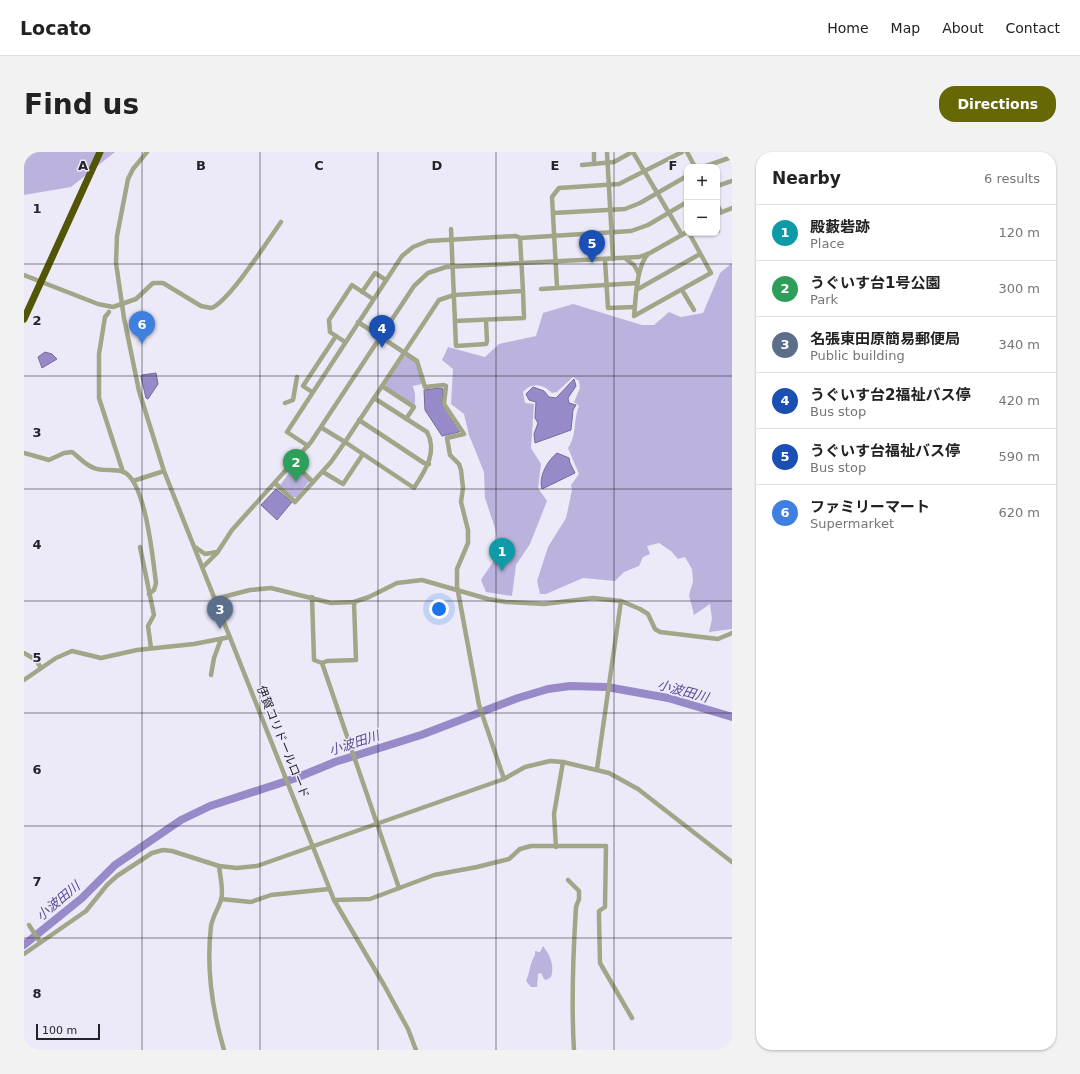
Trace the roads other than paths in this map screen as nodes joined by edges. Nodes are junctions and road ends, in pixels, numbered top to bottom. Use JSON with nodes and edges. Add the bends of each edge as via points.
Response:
{"nodes":[{"id":1,"x":100,"y":152,"type":"edge"},
{"id":2,"x":147,"y":152,"type":"edge"},
{"id":3,"x":594,"y":152,"type":"edge"},
{"id":4,"x":607,"y":152,"type":"edge"},
{"id":5,"x":633,"y":152,"type":"edge"},
{"id":6,"x":682,"y":152,"type":"edge"},
{"id":7,"x":687,"y":152,"type":"edge"},
{"id":8,"x":732,"y":157,"type":"edge"},
{"id":9,"x":607,"y":163,"type":"junction"},
{"id":10,"x":594,"y":164,"type":"junction"},
{"id":11,"x":693,"y":164,"type":"edge"},
{"id":12,"x":712,"y":164,"type":"edge"},
{"id":13,"x":582,"y":165,"type":"dead end"},
{"id":14,"x":645,"y":171,"type":"junction"},
{"id":15,"x":684,"y":178,"type":"edge"},
{"id":16,"x":732,"y":181,"type":"edge"},
{"id":17,"x":720,"y":185,"type":"edge"},
{"id":18,"x":608,"y":186,"type":"junction"},
{"id":19,"x":657,"y":193,"type":"junction"},
{"id":20,"x":684,"y":204,"type":"edge"},
{"id":21,"x":732,"y":208,"type":"edge"},
{"id":22,"x":610,"y":210,"type":"junction"},
{"id":23,"x":553,"y":213,"type":"junction"},
{"id":24,"x":669,"y":213,"type":"junction"},
{"id":25,"x":720,"y":213,"type":"edge"},
{"id":26,"x":281,"y":222,"type":"dead end"},
{"id":27,"x":451,"y":229,"type":"dead end"},
{"id":28,"x":611,"y":234,"type":"junction"},
{"id":29,"x":682,"y":235,"type":"joint"},
{"id":30,"x":554,"y":236,"type":"junction"},
{"id":31,"x":690,"y":236,"type":"edge"},
{"id":32,"x":520,"y":238,"type":"junction"},
{"id":33,"x":451,"y":240,"type":"junction"},
{"id":34,"x":650,"y":253,"type":"junction"},
{"id":35,"x":700,"y":254,"type":"junction"},
{"id":36,"x":625,"y":258,"type":"junction"},
{"id":37,"x":613,"y":259,"type":"junction"},
{"id":38,"x":606,"y":260,"type":"junction"},
{"id":39,"x":555,"y":262,"type":"junction"},
{"id":40,"x":522,"y":264,"type":"junction"},
{"id":41,"x":453,"y":267,"type":"junction"},
{"id":42,"x":639,"y":274,"type":"junction"},
{"id":43,"x":24,"y":275,"type":"edge"},
{"id":44,"x":386,"y":280,"type":"junction"},
{"id":45,"x":42,"y":282,"type":"junction"},
{"id":46,"x":607,"y":285,"type":"junction"},
{"id":47,"x":638,"y":286,"type":"junction"},
{"id":48,"x":557,"y":287,"type":"junction"},
{"id":49,"x":541,"y":289,"type":"dead end"},
{"id":50,"x":682,"y":290,"type":"junction"},
{"id":51,"x":523,"y":291,"type":"junction"},
{"id":52,"x":362,"y":292,"type":"junction"},
{"id":53,"x":454,"y":294,"type":"junction"},
{"id":54,"x":373,"y":299,"type":"junction"},
{"id":55,"x":123,"y":305,"type":"junction"},
{"id":56,"x":635,"y":307,"type":"junction"},
{"id":57,"x":694,"y":310,"type":"dead end"},
{"id":58,"x":109,"y":312,"type":"dead end"},
{"id":59,"x":24,"y":319,"type":"edge"},
{"id":60,"x":486,"y":320,"type":"junction"},
{"id":61,"x":455,"y":321,"type":"junction"},
{"id":62,"x":358,"y":322,"type":"junction"},
{"id":63,"x":336,"y":336,"type":"junction"},
{"id":64,"x":381,"y":337,"type":"junction"},
{"id":65,"x":345,"y":342,"type":"junction"},
{"id":66,"x":404,"y":352,"type":"junction"},
{"id":67,"x":303,"y":386,"type":"junction"},
{"id":68,"x":382,"y":386,"type":"junction"},
{"id":69,"x":312,"y":392,"type":"junction"},
{"id":70,"x":374,"y":398,"type":"junction"},
{"id":71,"x":285,"y":403,"type":"dead end"},
{"id":72,"x":406,"y":419,"type":"junction"},
{"id":73,"x":359,"y":420,"type":"junction"},
{"id":74,"x":322,"y":428,"type":"junction"},
{"id":75,"x":345,"y":442,"type":"junction"},
{"id":76,"x":308,"y":446,"type":"junction"},
{"id":77,"x":24,"y":453,"type":"edge"},
{"id":78,"x":363,"y":454,"type":"junction"},
{"id":79,"x":293,"y":463,"type":"junction"},
{"id":80,"x":429,"y":464,"type":"junction"},
{"id":81,"x":164,"y":471,"type":"junction"},
{"id":82,"x":123,"y":472,"type":"junction"},
{"id":83,"x":323,"y":472,"type":"junction"},
{"id":84,"x":133,"y":481,"type":"junction"},
{"id":85,"x":313,"y":482,"type":"junction"},
{"id":86,"x":275,"y":483,"type":"junction"},
{"id":87,"x":194,"y":546,"type":"junction"},
{"id":88,"x":140,"y":547,"type":"dead end"},
{"id":89,"x":220,"y":550,"type":"junction"},
{"id":90,"x":203,"y":567,"type":"junction"},
{"id":91,"x":458,"y":590,"type":"junction"},
{"id":92,"x":149,"y":594,"type":"junction"},
{"id":93,"x":312,"y":597,"type":"junction"},
{"id":94,"x":214,"y":599,"type":"junction"},
{"id":95,"x":621,"y":601,"type":"junction"},
{"id":96,"x":354,"y":602,"type":"junction"},
{"id":97,"x":732,"y":633,"type":"edge"},
{"id":98,"x":230,"y":637,"type":"junction"},
{"id":99,"x":221,"y":639,"type":"junction"},
{"id":100,"x":151,"y":648,"type":"junction"},
{"id":101,"x":24,"y":653,"type":"edge"},
{"id":102,"x":322,"y":663,"type":"junction"},
{"id":103,"x":41,"y":668,"type":"junction"},
{"id":104,"x":211,"y":675,"type":"dead end"},
{"id":105,"x":24,"y":680,"type":"edge"},
{"id":106,"x":564,"y":762,"type":"junction"},
{"id":107,"x":597,"y":769,"type":"junction"},
{"id":108,"x":504,"y":779,"type":"junction"},
{"id":109,"x":378,"y":824,"type":"junction"},
{"id":110,"x":314,"y":846,"type":"junction"},
{"id":111,"x":556,"y":847,"type":"junction"},
{"id":112,"x":732,"y":862,"type":"edge"},
{"id":113,"x":219,"y":866,"type":"junction"},
{"id":114,"x":568,"y":880,"type":"dead end"},
{"id":115,"x":400,"y":888,"type":"junction"},
{"id":116,"x":330,"y":889,"type":"junction"},
{"id":117,"x":221,"y":899,"type":"junction"},
{"id":118,"x":334,"y":900,"type":"junction"},
{"id":119,"x":29,"y":925,"type":"dead end"},
{"id":120,"x":39,"y":941,"type":"junction"},
{"id":121,"x":24,"y":954,"type":"edge"},
{"id":122,"x":632,"y":1018,"type":"dead end"},
{"id":123,"x":224,"y":1050,"type":"edge"},
{"id":124,"x":416,"y":1050,"type":"edge"},
{"id":125,"x":574,"y":1050,"type":"edge"}],
"edges":[{"from":1,"to":45,"type":"highway"},
{"from":2,"to":55,"type":"street","name":"伊賀コリドールロード","via":[[130,174],[117,236],[116,263]]},
{"from":3,"to":10,"type":"street"},
{"from":4,"to":9,"type":"street"},
{"from":5,"to":9,"type":"street"},
{"from":5,"to":14,"type":"street"},
{"from":6,"to":14,"type":"street"},
{"from":7,"to":11,"type":"street"},
{"from":8,"to":12,"type":"street"},
{"from":9,"to":10,"type":"street"},
{"from":9,"to":18,"type":"street"},
{"from":10,"to":13,"type":"street"},
{"from":14,"to":18,"type":"street","via":[[622,183]]},
{"from":14,"to":19,"type":"street"},
{"from":15,"to":19,"type":"street"},
{"from":16,"to":17,"type":"street"},
{"from":18,"to":22,"type":"street"},
{"from":18,"to":23,"type":"street","via":[[559,188],[552,197]]},
{"from":19,"to":22,"type":"street","via":[[634,206]]},
{"from":19,"to":24,"type":"street"},
{"from":20,"to":24,"type":"street"},
{"from":21,"to":25,"type":"street"},
{"from":22,"to":23,"type":"street"},
{"from":22,"to":28,"type":"street"},
{"from":23,"to":30,"type":"street"},
{"from":24,"to":28,"type":"street","via":[[639,229]]},
{"from":24,"to":29,"type":"street"},
{"from":26,"to":55,"type":"street","via":[[217,306],[201,306],[160,282],[150,285],[136,299]]},
{"from":27,"to":33,"type":"street"},
{"from":28,"to":30,"type":"street"},
{"from":28,"to":37,"type":"street"},
{"from":29,"to":34,"type":"street"},
{"from":30,"to":32,"type":"street"},
{"from":30,"to":39,"type":"street"},
{"from":31,"to":35,"type":"street"},
{"from":32,"to":33,"type":"street","via":[[516,236]]},
{"from":32,"to":40,"type":"street"},
{"from":33,"to":41,"type":"street"},
{"from":33,"to":44,"type":"street","via":[[428,241],[413,247],[402,256]]},
{"from":34,"to":36,"type":"street"},
{"from":34,"to":42,"type":"street","via":[[643,262]]},
{"from":35,"to":47,"type":"street"},
{"from":35,"to":50,"type":"street","via":[[712,273]]},
{"from":36,"to":37,"type":"street"},
{"from":36,"to":42,"type":"street","via":[[634,265]]},
{"from":37,"to":38,"type":"street"},
{"from":38,"to":39,"type":"street"},
{"from":38,"to":46,"type":"street"},
{"from":39,"to":40,"type":"street"},
{"from":39,"to":48,"type":"street"},
{"from":40,"to":41,"type":"street"},
{"from":40,"to":51,"type":"street"},
{"from":41,"to":53,"type":"street"},
{"from":41,"to":64,"type":"street","via":[[438,268],[419,280]]},
{"from":42,"to":47,"type":"street"},
{"from":43,"to":45,"type":"street"},
{"from":44,"to":52,"type":"street","via":[[375,273]]},
{"from":44,"to":54,"type":"street"},
{"from":45,"to":55,"type":"street","via":[[105,306],[113,308]]},
{"from":45,"to":59,"type":"highway"},
{"from":46,"to":47,"type":"street"},
{"from":46,"to":48,"type":"street"},
{"from":46,"to":56,"type":"street","via":[[608,308]]},
{"from":47,"to":56,"type":"street"},
{"from":48,"to":49,"type":"street"},
{"from":50,"to":56,"type":"street","via":[[634,316]]},
{"from":50,"to":57,"type":"street"},
{"from":51,"to":53,"type":"street"},
{"from":51,"to":60,"type":"street","via":[[524,318]]},
{"from":52,"to":54,"type":"street"},
{"from":52,"to":63,"type":"street","via":[[352,285],[329,320],[330,332]]},
{"from":53,"to":61,"type":"street"},
{"from":53,"to":66,"type":"street","via":[[437,302]]},
{"from":54,"to":62,"type":"street"},
{"from":55,"to":81,"type":"street","name":"伊賀コリドールロード","via":[[139,391]]},
{"from":58,"to":82,"type":"street","via":[[105,317],[98,354],[99,398]]},
{"from":60,"to":61,"type":"street"},
{"from":60,"to":61,"type":"street","via":[[487,341],[484,344],[456,346]]},
{"from":62,"to":64,"type":"street"},
{"from":62,"to":65,"type":"street"},
{"from":63,"to":65,"type":"street"},
{"from":63,"to":67,"type":"street"},
{"from":64,"to":66,"type":"street"},
{"from":64,"to":74,"type":"street"},
{"from":65,"to":69,"type":"street"},
{"from":66,"to":68,"type":"street"},
{"from":66,"to":91,"type":"street","via":[[417,361],[425,387],[446,386],[444,404],[464,434],[447,438],[450,455],[461,470],[461,502],[468,530],[468,546],[457,569]]},
{"from":67,"to":69,"type":"street"},
{"from":67,"to":71,"type":"street","via":[[297,379],[293,400]]},
{"from":68,"to":70,"type":"street"},
{"from":68,"to":72,"type":"street","via":[[414,407]]},
{"from":69,"to":76,"type":"street","via":[[286,432]]},
{"from":70,"to":72,"type":"street"},
{"from":70,"to":73,"type":"street"},
{"from":72,"to":80,"type":"street","via":[[427,432],[432,440]]},
{"from":73,"to":75,"type":"street"},
{"from":73,"to":80,"type":"street"},
{"from":74,"to":75,"type":"street"},
{"from":74,"to":76,"type":"street"},
{"from":75,"to":78,"type":"street"},
{"from":75,"to":83,"type":"street"},
{"from":76,"to":79,"type":"street"},
{"from":77,"to":82,"type":"street","via":[[49,460],[72,452],[94,468]]},
{"from":78,"to":80,"type":"street","via":[[414,488]]},
{"from":78,"to":83,"type":"street","via":[[343,484]]},
{"from":79,"to":85,"type":"street"},
{"from":79,"to":86,"type":"street"},
{"from":81,"to":84,"type":"street"},
{"from":81,"to":87,"type":"street","name":"伊賀コリドールロード"},
{"from":82,"to":84,"type":"street"},
{"from":83,"to":85,"type":"street"},
{"from":84,"to":92,"type":"street","via":[[145,512],[156,579],[155,588]]},
{"from":85,"to":86,"type":"street","via":[[295,502]]},
{"from":86,"to":89,"type":"street","via":[[232,530]]},
{"from":87,"to":89,"type":"street","via":[[205,554]]},
{"from":87,"to":90,"type":"street","name":"伊賀コリドールロード"},
{"from":88,"to":92,"type":"street"},
{"from":89,"to":90,"type":"street"},
{"from":90,"to":94,"type":"street","name":"伊賀コリドールロード"},
{"from":91,"to":95,"type":"street","via":[[488,599],[522,603],[555,603],[582,598]]},
{"from":91,"to":96,"type":"street","via":[[432,582],[412,580],[389,586],[372,596]]},
{"from":91,"to":108,"type":"street","via":[[479,705]]},
{"from":92,"to":100,"type":"street","via":[[154,616],[148,626]]},
{"from":93,"to":94,"type":"street","via":[[277,588],[262,588]]},
{"from":93,"to":96,"type":"street","via":[[336,603]]},
{"from":93,"to":102,"type":"street","via":[[314,660]]},
{"from":94,"to":98,"type":"street","name":"伊賀コリドールロード"},
{"from":95,"to":97,"type":"street","via":[[648,614],[655,629],[660,632],[718,638]]},
{"from":95,"to":107,"type":"street"},
{"from":96,"to":102,"type":"street","via":[[356,660]]},
{"from":98,"to":99,"type":"street"},
{"from":98,"to":110,"type":"street","name":"伊賀コリドールロード"},
{"from":99,"to":100,"type":"street"},
{"from":99,"to":104,"type":"street"},
{"from":100,"to":103,"type":"street","via":[[97,658],[72,651]]},
{"from":101,"to":103,"type":"street","via":[[36,660]]},
{"from":102,"to":109,"type":"street"},
{"from":103,"to":105,"type":"street"},
{"from":106,"to":107,"type":"street"},
{"from":106,"to":108,"type":"street","via":[[532,764]]},
{"from":106,"to":111,"type":"street","via":[[554,814]]},
{"from":107,"to":112,"type":"street","via":[[618,777],[638,789]]},
{"from":108,"to":109,"type":"street"},
{"from":109,"to":110,"type":"street"},
{"from":109,"to":115,"type":"street"},
{"from":110,"to":113,"type":"street","via":[[256,866]]},
{"from":110,"to":116,"type":"street","name":"伊賀コリドールロード"},
{"from":111,"to":115,"type":"street","via":[[531,846],[520,849],[509,859],[477,868],[439,873]]},
{"from":111,"to":122,"type":"street","via":[[606,846],[605,907],[599,911],[600,963]]},
{"from":113,"to":117,"type":"street"},
{"from":113,"to":120,"type":"street","via":[[172,851],[152,853],[117,876],[86,911]]},
{"from":114,"to":125,"type":"street","via":[[579,891],[572,961]]},
{"from":115,"to":118,"type":"street","via":[[370,899]]},
{"from":116,"to":117,"type":"street","via":[[271,895],[251,902]]},
{"from":116,"to":118,"type":"street","name":"伊賀コリドールロード"},
{"from":117,"to":123,"type":"street","via":[[212,925],[209,977],[212,1005]]},
{"from":118,"to":124,"type":"street","name":"伊賀コリドールロード","via":[[384,985],[408,1029]]},
{"from":119,"to":120,"type":"street"},
{"from":120,"to":121,"type":"street"}]}
